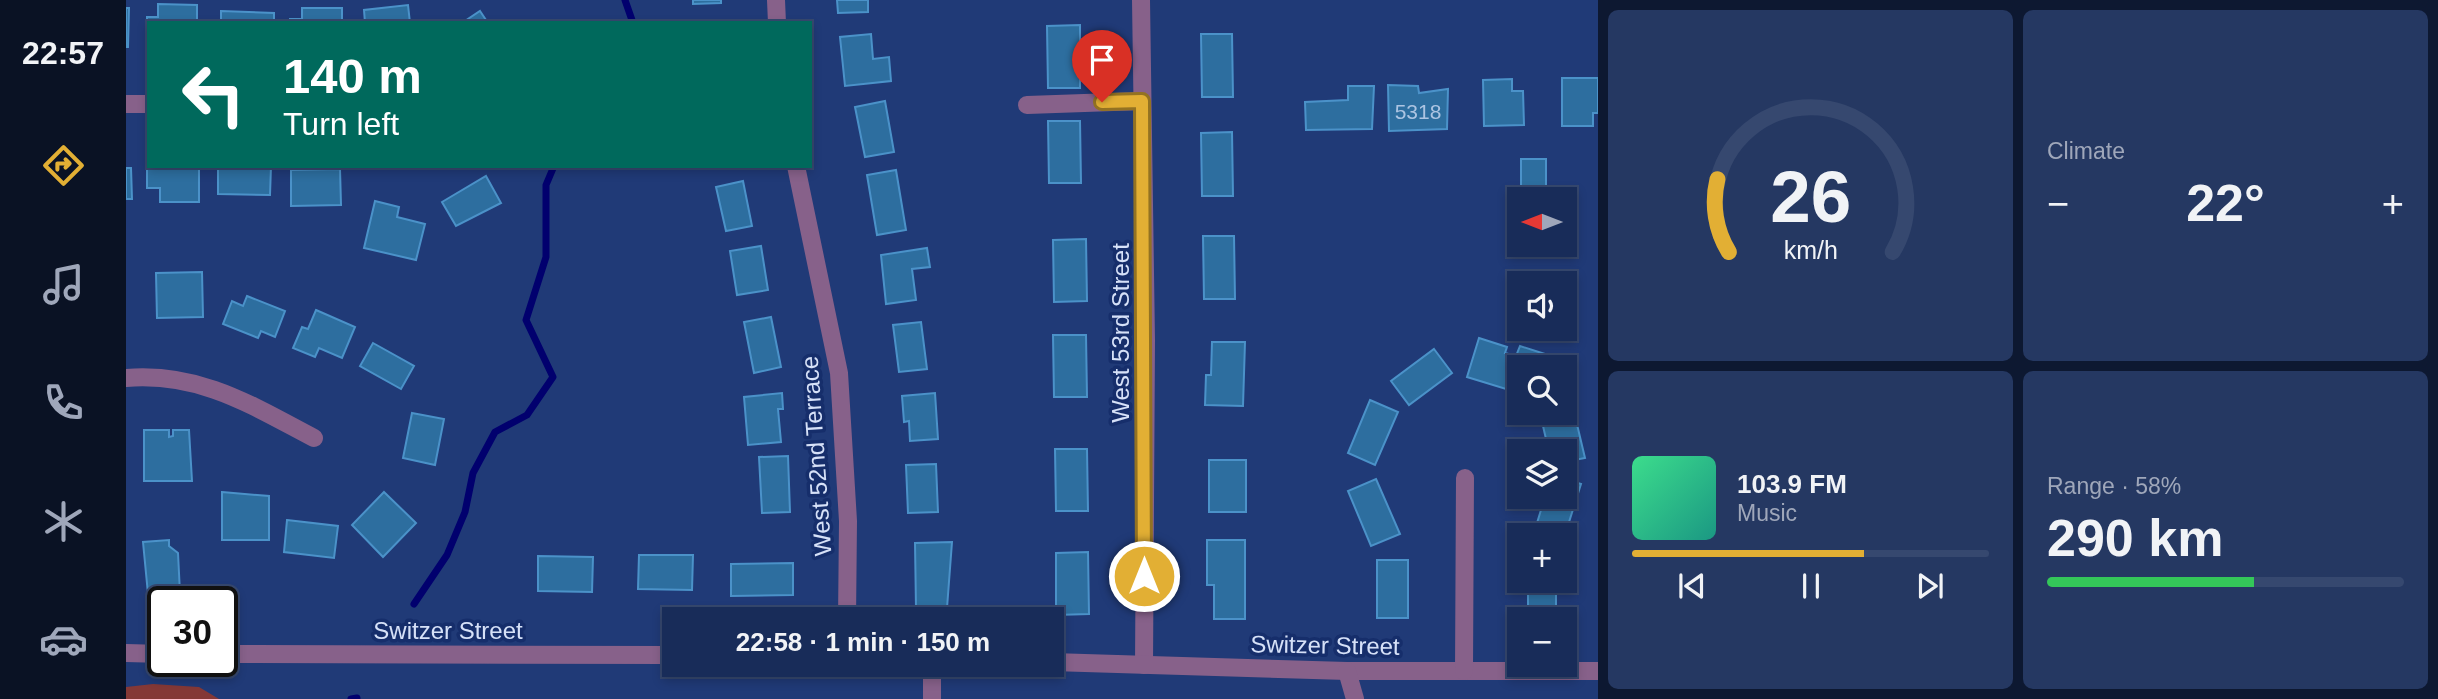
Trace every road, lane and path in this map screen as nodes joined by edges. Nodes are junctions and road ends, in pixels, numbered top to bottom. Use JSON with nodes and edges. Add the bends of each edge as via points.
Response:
{"nodes":[{"id":1,"x":776,"y":0,"type":"edge"},
{"id":2,"x":1141,"y":0,"type":"edge"},
{"id":3,"x":777,"y":21,"type":"edge"},
{"id":4,"x":1142,"y":101,"type":"junction"},
{"id":5,"x":126,"y":104,"type":"edge"},
{"id":6,"x":147,"y":104,"type":"edge"},
{"id":7,"x":1027,"y":105,"type":"dead end"},
{"id":8,"x":796,"y":168,"type":"edge"},
{"id":9,"x":126,"y":377,"type":"edge"},
{"id":10,"x":313,"y":438,"type":"dead end"},
{"id":11,"x":1465,"y":478,"type":"dead end"},
{"id":12,"x":847,"y":607,"type":"edge"},
{"id":13,"x":126,"y":653,"type":"edge"},
{"id":14,"x":147,"y":653,"type":"edge"},
{"id":15,"x":238,"y":654,"type":"edge"},
{"id":16,"x":662,"y":655,"type":"edge"},
{"id":17,"x":1064,"y":662,"type":"edge"},
{"id":18,"x":1144,"y":665,"type":"junction"},
{"id":19,"x":1347,"y":671,"type":"junction"},
{"id":20,"x":1464,"y":671,"type":"junction"},
{"id":21,"x":1598,"y":671,"type":"edge"},
{"id":22,"x":932,"y":677,"type":"edge"},
{"id":23,"x":932,"y":699,"type":"edge"},
{"id":24,"x":1355,"y":699,"type":"edge"}],
"edges":[{"from":1,"to":3,"type":"street"},
{"from":2,"to":4,"type":"street","name":"West 53rd Street"},
{"from":4,"to":7,"type":"street"},
{"from":4,"to":18,"type":"street","name":"West 53rd Street"},
{"from":5,"to":6,"type":"street"},
{"from":8,"to":12,"type":"street","name":"West 52nd Terrace","via":[[839,373],[848,521]]},
{"from":9,"to":10,"type":"street","via":[[178,379],[231,394]]},
{"from":11,"to":20,"type":"street"},
{"from":13,"to":14,"type":"street"},
{"from":15,"to":16,"type":"street","name":"Switzer Street"},
{"from":17,"to":18,"type":"street","name":"Switzer Street"},
{"from":18,"to":19,"type":"street","name":"Switzer Street"},
{"from":19,"to":20,"type":"street","name":"Switzer Street"},
{"from":19,"to":24,"type":"street"},
{"from":20,"to":21,"type":"street","name":"Switzer Street"},
{"from":22,"to":23,"type":"street"}]}
